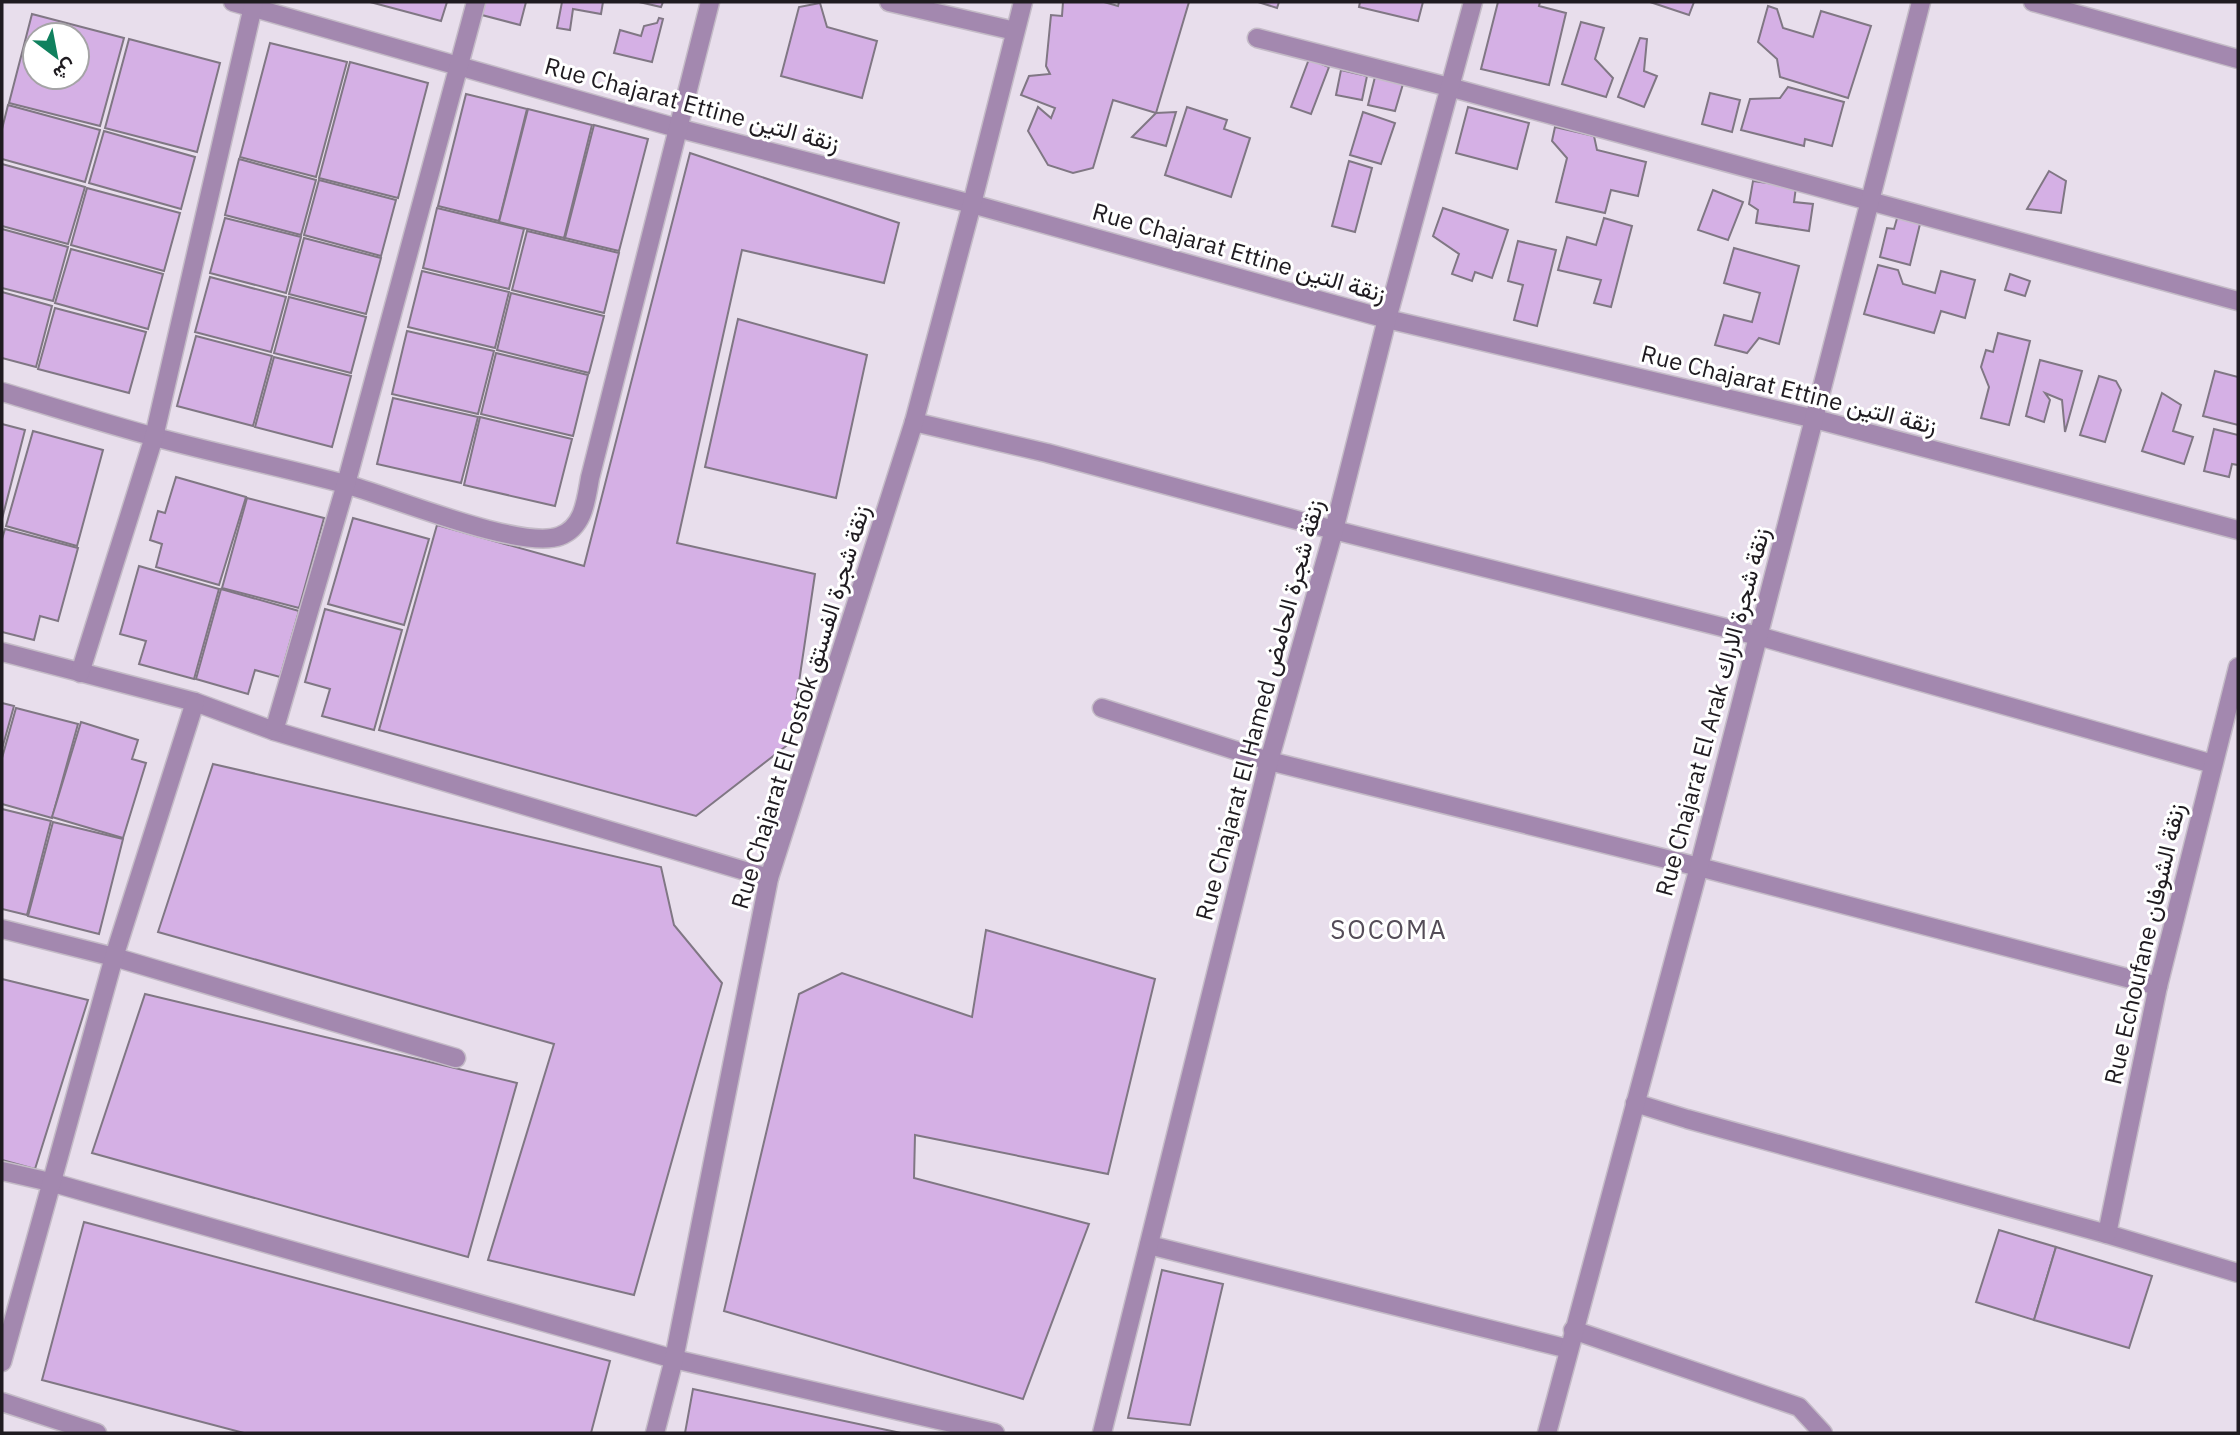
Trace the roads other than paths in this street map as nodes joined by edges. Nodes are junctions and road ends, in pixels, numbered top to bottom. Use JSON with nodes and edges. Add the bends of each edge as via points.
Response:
{"nodes":[{"id":1,"x":233,"y":2,"type":"edge"},
{"id":2,"x":476,"y":2,"type":"edge"},
{"id":3,"x":710,"y":2,"type":"edge"},
{"id":4,"x":889,"y":2,"type":"edge"},
{"id":5,"x":1023,"y":2,"type":"edge"},
{"id":6,"x":1473,"y":2,"type":"edge"},
{"id":7,"x":1921,"y":2,"type":"edge"},
{"id":8,"x":2033,"y":2,"type":"edge"},
{"id":9,"x":253,"y":4,"type":"edge"},
{"id":10,"x":1015,"y":31,"type":"junction"},
{"id":11,"x":1257,"y":38,"type":"dead end"},
{"id":12,"x":2238,"y":59,"type":"edge"},
{"id":13,"x":458,"y":67,"type":"junction"},
{"id":14,"x":1449,"y":87,"type":"junction"},
{"id":15,"x":677,"y":128,"type":"junction"},
{"id":16,"x":1871,"y":202,"type":"junction"},
{"id":17,"x":972,"y":204,"type":"junction"},
{"id":18,"x":2238,"y":301,"type":"edge"},
{"id":19,"x":1387,"y":319,"type":"junction"},
{"id":20,"x":2,"y":392,"type":"edge"},
{"id":21,"x":1815,"y":419,"type":"junction"},
{"id":22,"x":914,"y":422,"type":"junction"},
{"id":23,"x":154,"y":437,"type":"junction"},
{"id":24,"x":346,"y":484,"type":"junction"},
{"id":25,"x":1334,"y":530,"type":"junction"},
{"id":26,"x":2238,"y":530,"type":"edge"},
{"id":27,"x":1758,"y":636,"type":"junction"},
{"id":28,"x":2,"y":652,"type":"edge"},
{"id":29,"x":2238,"y":667,"type":"edge"},
{"id":30,"x":80,"y":673,"type":"junction"},
{"id":31,"x":195,"y":702,"type":"junction"},
{"id":32,"x":1102,"y":708,"type":"dead end"},
{"id":33,"x":274,"y":731,"type":"junction"},
{"id":34,"x":1269,"y":761,"type":"junction"},
{"id":35,"x":2213,"y":764,"type":"junction"},
{"id":36,"x":1699,"y":867,"type":"junction"},
{"id":37,"x":769,"y":878,"type":"junction"},
{"id":38,"x":2,"y":929,"type":"edge"},
{"id":39,"x":114,"y":957,"type":"junction"},
{"id":40,"x":2158,"y":986,"type":"junction"},
{"id":41,"x":456,"y":1058,"type":"dead end"},
{"id":42,"x":1635,"y":1103,"type":"junction"},
{"id":43,"x":2,"y":1171,"type":"edge"},
{"id":44,"x":50,"y":1182,"type":"junction"},
{"id":45,"x":2107,"y":1234,"type":"junction"},
{"id":46,"x":1149,"y":1245,"type":"junction"},
{"id":47,"x":2238,"y":1273,"type":"edge"},
{"id":48,"x":1573,"y":1330,"type":"junction"},
{"id":49,"x":1569,"y":1349,"type":"junction"},
{"id":50,"x":674,"y":1359,"type":"junction"},
{"id":51,"x":2,"y":1362,"type":"edge"},
{"id":52,"x":2,"y":1402,"type":"edge"},
{"id":53,"x":97,"y":1433,"type":"edge"},
{"id":54,"x":654,"y":1433,"type":"edge"},
{"id":55,"x":995,"y":1433,"type":"edge"},
{"id":56,"x":1102,"y":1433,"type":"edge"},
{"id":57,"x":1547,"y":1433,"type":"edge"},
{"id":58,"x":1823,"y":1433,"type":"edge"}],
"edges":[{"from":1,"to":9,"type":"street","name":"Rue Chajarat Ettine زنقة التين"},
{"from":2,"to":13,"type":"street"},
{"from":3,"to":15,"type":"street"},
{"from":4,"to":10,"type":"street"},
{"from":5,"to":10,"type":"street","name":"Rue Chajarat El Fostok زنقة شجرة الفستق"},
{"from":6,"to":14,"type":"street","name":"Rue Chajarat El Hamed زنقة شجرة الحامض"},
{"from":7,"to":16,"type":"street","name":"Rue Chajarat El Arak زنقة شجرة الاراك"},
{"from":8,"to":12,"type":"street"},
{"from":9,"to":13,"type":"street","name":"Rue Chajarat Ettine زنقة التين"},
{"from":9,"to":23,"type":"street"},
{"from":10,"to":17,"type":"street","name":"Rue Chajarat El Fostok زنقة شجرة الفستق"},
{"from":11,"to":14,"type":"street"},
{"from":13,"to":15,"type":"street","name":"Rue Chajarat Ettine زنقة التين"},
{"from":13,"to":24,"type":"street"},
{"from":14,"to":16,"type":"street"},
{"from":14,"to":19,"type":"street","name":"Rue Chajarat El Hamed زنقة شجرة الحامض"},
{"from":15,"to":17,"type":"street","name":"Rue Chajarat Ettine زنقة التين"},
{"from":15,"to":24,"type":"street","via":[[584,510],[575,527],[559,537],[507,535]]},
{"from":16,"to":18,"type":"street"},
{"from":16,"to":21,"type":"street","name":"Rue Chajarat El Arak زنقة شجرة الاراك"},
{"from":17,"to":19,"type":"street","name":"Rue Chajarat Ettine زنقة التين"},
{"from":17,"to":22,"type":"street","name":"Rue Chajarat El Fostok زنقة شجرة الفستق"},
{"from":19,"to":21,"type":"street","name":"Rue Chajarat Ettine زنقة التين"},
{"from":19,"to":25,"type":"street","name":"Rue Chajarat El Hamed زنقة شجرة الحامض"},
{"from":20,"to":23,"type":"street"},
{"from":21,"to":26,"type":"street","name":"Rue Chajarat Ettine زنقة التين"},
{"from":21,"to":27,"type":"street","name":"Rue Chajarat El Arak زنقة شجرة الاراك"},
{"from":22,"to":25,"type":"street"},
{"from":22,"to":37,"type":"street","name":"Rue Chajarat El Fostok زنقة شجرة الفستق"},
{"from":23,"to":24,"type":"street"},
{"from":23,"to":30,"type":"street"},
{"from":24,"to":33,"type":"street"},
{"from":25,"to":27,"type":"street"},
{"from":25,"to":34,"type":"street","name":"Rue Chajarat El Hamed زنقة شجرة الحامض"},
{"from":27,"to":35,"type":"street"},
{"from":27,"to":36,"type":"street","name":"Rue Chajarat El Arak زنقة شجرة الاراك"},
{"from":28,"to":30,"type":"street"},
{"from":29,"to":35,"type":"street","name":"Rue Echoufane زنقة الشوفان"},
{"from":30,"to":31,"type":"street"},
{"from":31,"to":33,"type":"street"},
{"from":31,"to":39,"type":"street"},
{"from":32,"to":34,"type":"street"},
{"from":33,"to":37,"type":"street"},
{"from":34,"to":36,"type":"street"},
{"from":34,"to":46,"type":"street","name":"Rue Chajarat El Hamed زنقة شجرة الحامض"},
{"from":35,"to":40,"type":"street","name":"Rue Echoufane زنقة الشوفان"},
{"from":36,"to":40,"type":"street"},
{"from":36,"to":42,"type":"street","name":"Rue Chajarat El Arak زنقة شجرة الاراك"},
{"from":37,"to":50,"type":"street","name":"Rue Chajarat El Fostok زنقة شجرة الفستق"},
{"from":38,"to":39,"type":"street"},
{"from":39,"to":41,"type":"street"},
{"from":39,"to":44,"type":"street"},
{"from":40,"to":45,"type":"street","name":"Rue Echoufane زنقة الشوفان"},
{"from":42,"to":45,"type":"street"},
{"from":42,"to":48,"type":"street","name":"Rue Chajarat El Arak زنقة شجرة الاراك"},
{"from":43,"to":44,"type":"street"},
{"from":44,"to":50,"type":"street"},
{"from":44,"to":51,"type":"street"},
{"from":45,"to":47,"type":"street"},
{"from":46,"to":49,"type":"street"},
{"from":46,"to":56,"type":"street","name":"Rue Chajarat El Hamed زنقة شجرة الحامض"},
{"from":48,"to":49,"type":"street","name":"Rue Chajarat El Arak زنقة شجرة الاراك"},
{"from":48,"to":58,"type":"street","via":[[1799,1407]]},
{"from":49,"to":57,"type":"street","name":"Rue Chajarat El Arak زنقة شجرة الاراك"},
{"from":50,"to":54,"type":"street","name":"Rue Chajarat El Fostok زنقة شجرة الفستق"},
{"from":50,"to":55,"type":"street"},
{"from":52,"to":53,"type":"street"}]}
